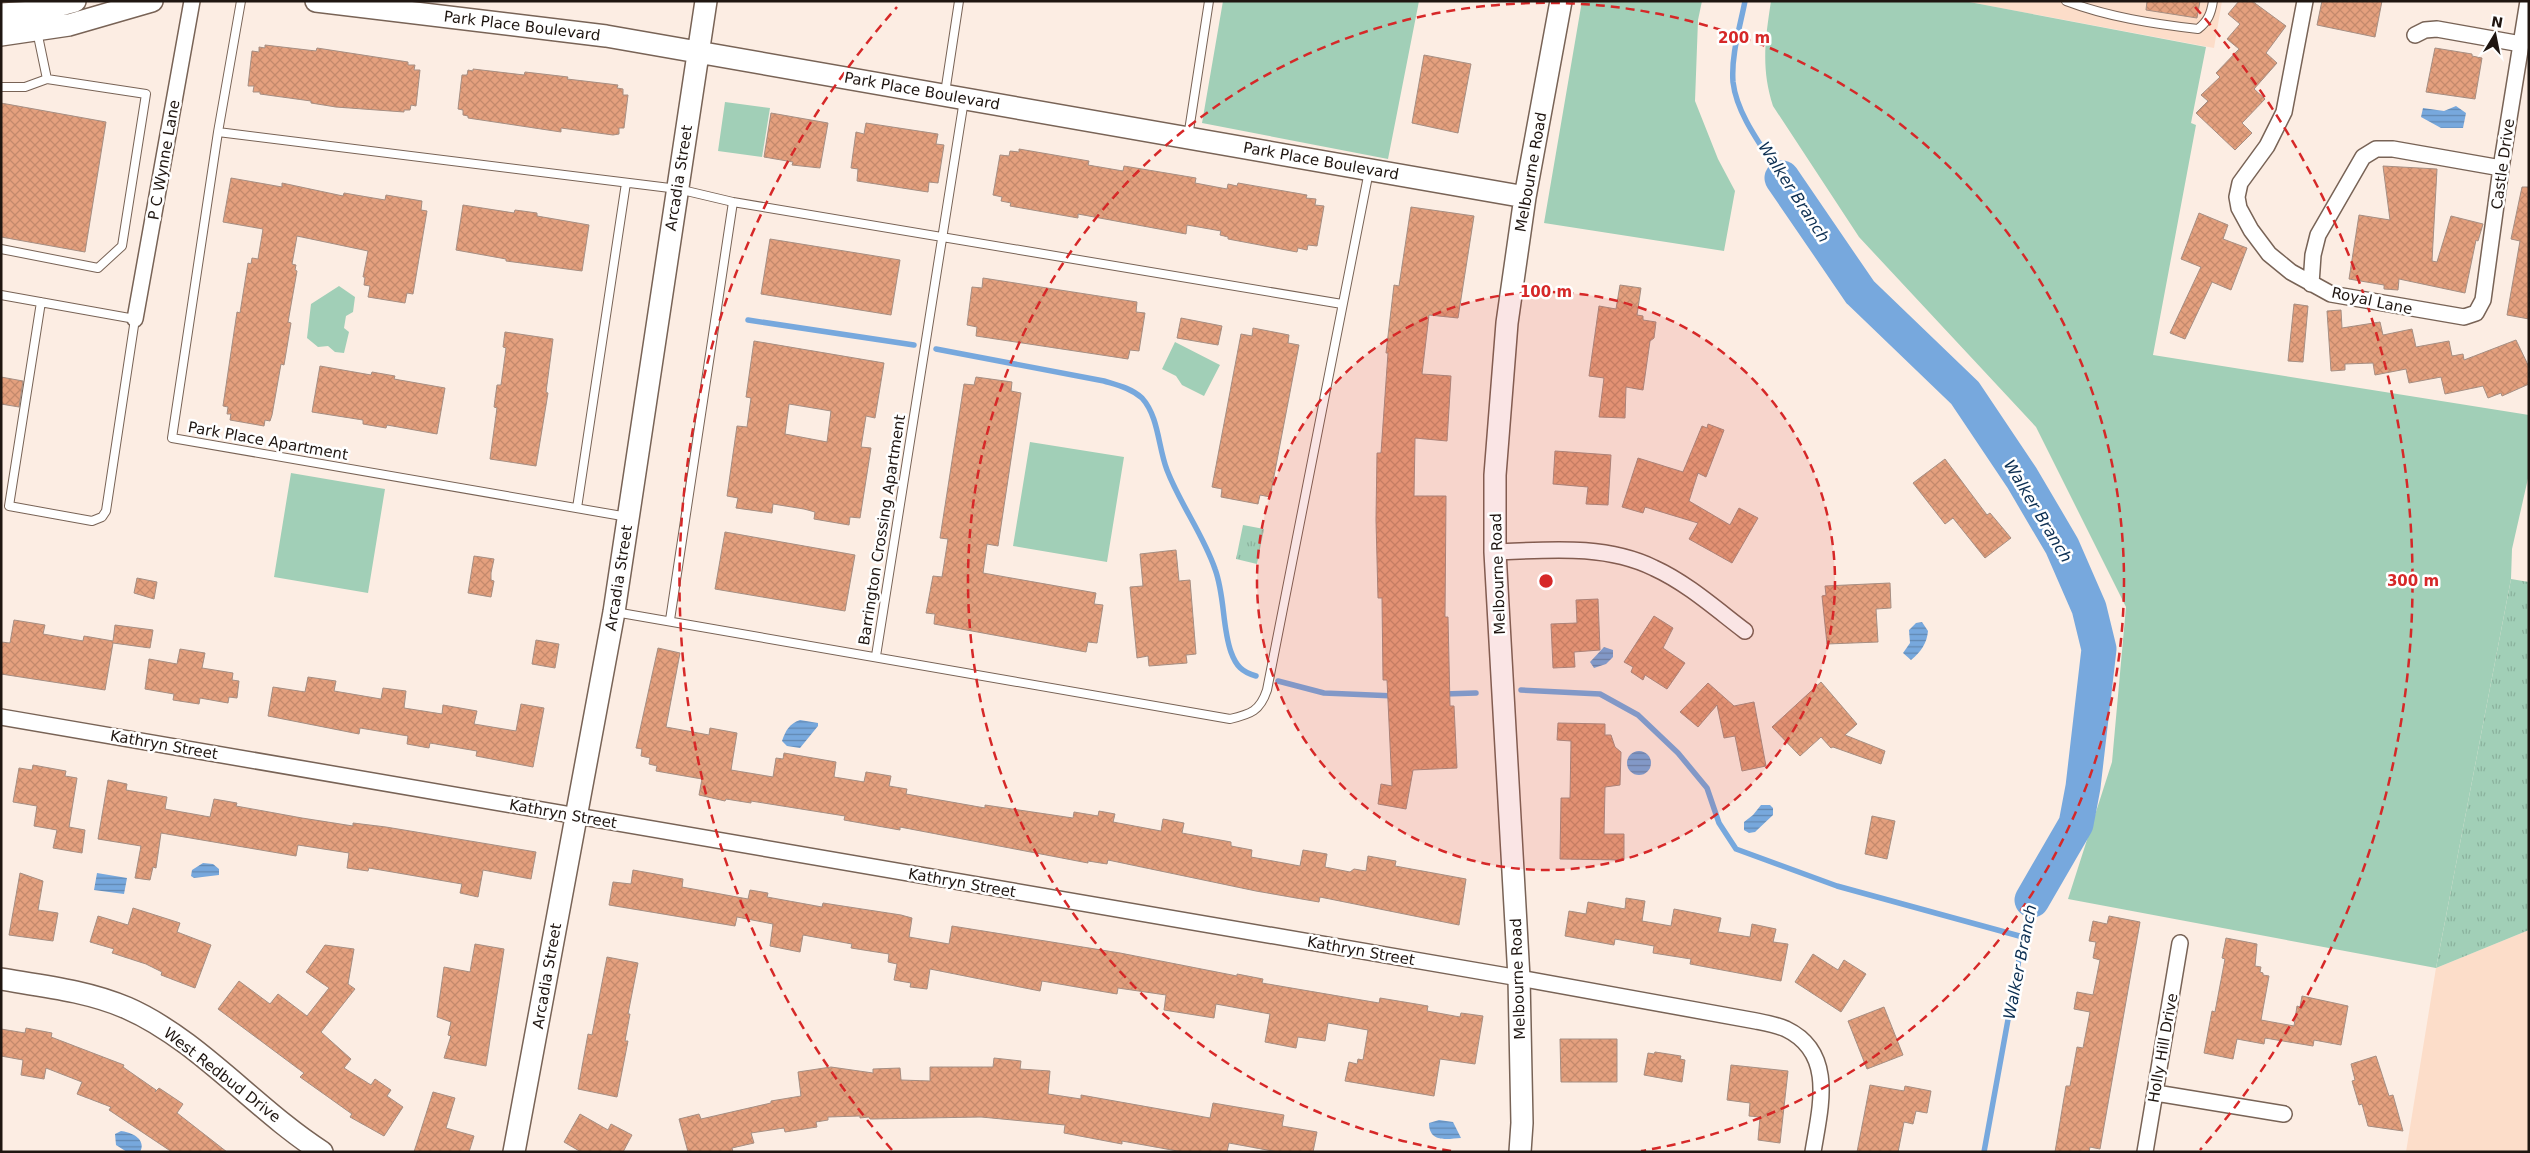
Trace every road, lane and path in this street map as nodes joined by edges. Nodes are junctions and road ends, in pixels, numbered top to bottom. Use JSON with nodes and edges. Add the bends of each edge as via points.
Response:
{"nodes":[{"id":1,"x":75,"y":1,"type":"edge"},
{"id":2,"x":192,"y":1,"type":"edge"},
{"id":3,"x":241,"y":1,"type":"edge"},
{"id":4,"x":317,"y":1,"type":"edge"},
{"id":5,"x":706,"y":1,"type":"edge"},
{"id":6,"x":960,"y":1,"type":"edge"},
{"id":7,"x":1209,"y":1,"type":"edge"},
{"id":8,"x":1560,"y":1,"type":"edge"},
{"id":9,"x":2066,"y":1,"type":"edge"},
{"id":10,"x":2213,"y":1,"type":"edge"},
{"id":11,"x":2305,"y":1,"type":"edge"},
{"id":12,"x":2528,"y":1,"type":"edge"},
{"id":13,"x":149,"y":2,"type":"edge"},
{"id":14,"x":1,"y":14,"type":"edge"},
{"id":15,"x":35,"y":22,"type":"junction"},
{"id":16,"x":1,"y":35,"type":"edge"},
{"id":17,"x":2414,"y":35,"type":"dead end"},
{"id":18,"x":2521,"y":44,"type":"junction"},
{"id":19,"x":698,"y":52,"type":"junction"},
{"id":20,"x":48,"y":80,"type":"junction"},
{"id":21,"x":1,"y":87,"type":"edge"},
{"id":22,"x":955,"y":97,"type":"junction"},
{"id":23,"x":218,"y":132,"type":"junction"},
{"id":24,"x":1188,"y":137,"type":"junction"},
{"id":25,"x":2501,"y":168,"type":"junction"},
{"id":26,"x":1370,"y":169,"type":"junction"},
{"id":27,"x":626,"y":183,"type":"junction"},
{"id":28,"x":678,"y":189,"type":"junction"},
{"id":29,"x":1526,"y":197,"type":"junction"},
{"id":30,"x":733,"y":202,"type":"junction"},
{"id":31,"x":943,"y":236,"type":"junction"},
{"id":32,"x":1,"y":249,"type":"edge"},
{"id":33,"x":2312,"y":284,"type":"junction"},
{"id":34,"x":1,"y":295,"type":"edge"},
{"id":35,"x":41,"y":302,"type":"junction"},
{"id":36,"x":1342,"y":304,"type":"junction"},
{"id":37,"x":2464,"y":317,"type":"joint"},
{"id":38,"x":135,"y":319,"type":"junction"},
{"id":39,"x":5,"y":506,"type":"edge"},
{"id":40,"x":577,"y":508,"type":"junction"},
{"id":41,"x":628,"y":517,"type":"junction"},
{"id":42,"x":1495,"y":552,"type":"junction"},
{"id":43,"x":614,"y":612,"type":"junction"},
{"id":44,"x":670,"y":620,"type":"junction"},
{"id":45,"x":1745,"y":631,"type":"dead end"},
{"id":46,"x":876,"y":656,"type":"junction"},
{"id":47,"x":1,"y":717,"type":"edge"},
{"id":48,"x":576,"y":816,"type":"junction"},
{"id":49,"x":2180,"y":943,"type":"dead end"},
{"id":50,"x":1519,"y":978,"type":"junction"},
{"id":51,"x":1,"y":979,"type":"edge"},
{"id":52,"x":2156,"y":1093,"type":"junction"},
{"id":53,"x":2284,"y":1114,"type":"dead end"},
{"id":54,"x":322,"y":1152,"type":"edge"},
{"id":55,"x":514,"y":1152,"type":"edge"},
{"id":56,"x":1520,"y":1152,"type":"edge"},
{"id":57,"x":1813,"y":1152,"type":"edge"},
{"id":58,"x":2145,"y":1152,"type":"edge"}],
"edges":[{"from":1,"to":15,"type":"street"},
{"from":2,"to":38,"type":"street","name":"P C Wynne Lane"},
{"from":3,"to":23,"type":"lane","name":"Park Place Apartment"},
{"from":4,"to":19,"type":"street","name":"Park Place Boulevard","via":[[606,36]]},
{"from":5,"to":19,"type":"street","name":"Arcadia Street"},
{"from":6,"to":22,"type":"lane","name":"Barrington Crossing Apartment"},
{"from":7,"to":24,"type":"lane"},
{"from":8,"to":29,"type":"street","name":"Melbourne Road"},
{"from":9,"to":10,"type":"lane","via":[[2120,17],[2198,29],[2211,14]]},
{"from":11,"to":33,"type":"street","name":"Royal Lane","via":[[2284,112],[2267,146],[2240,183],[2237,197],[2251,230],[2269,254]]},
{"from":12,"to":18,"type":"street","name":"Castle Drive"},
{"from":13,"to":15,"type":"street"},
{"from":14,"to":15,"type":"street"},
{"from":15,"to":16,"type":"street"},
{"from":15,"to":20,"type":"lane"},
{"from":17,"to":18,"type":"street","via":[[2437,29]]},
{"from":18,"to":25,"type":"street","name":"Castle Drive"},
{"from":19,"to":22,"type":"street","name":"Park Place Boulevard"},
{"from":19,"to":28,"type":"street","name":"Arcadia Street"},
{"from":20,"to":21,"type":"lane","via":[[26,87]]},
{"from":20,"to":32,"type":"lane","via":[[146,94],[122,246],[98,268]]},
{"from":22,"to":24,"type":"street","name":"Park Place Boulevard"},
{"from":22,"to":31,"type":"lane","name":"Barrington Crossing Apartment"},
{"from":23,"to":27,"type":"lane"},
{"from":23,"to":40,"type":"lane","name":"Park Place Apartment","via":[[172,438]]},
{"from":24,"to":26,"type":"street","name":"Park Place Boulevard"},
{"from":25,"to":33,"type":"street","via":[[2393,149],[2376,149],[2363,157],[2318,235],[2313,255]]},
{"from":25,"to":37,"type":"street","name":"Castle Drive","via":[[2483,300],[2476,313]]},
{"from":26,"to":29,"type":"street","name":"Park Place Boulevard"},
{"from":26,"to":36,"type":"lane"},
{"from":27,"to":28,"type":"lane"},
{"from":27,"to":40,"type":"lane"},
{"from":28,"to":30,"type":"lane"},
{"from":28,"to":41,"type":"street","name":"Arcadia Street"},
{"from":29,"to":42,"type":"street","name":"Melbourne Road","via":[[1500,393]]},
{"from":30,"to":31,"type":"lane"},
{"from":30,"to":44,"type":"lane"},
{"from":31,"to":36,"type":"lane"},
{"from":31,"to":46,"type":"lane","name":"Barrington Crossing Apartment"},
{"from":33,"to":37,"type":"street","name":"Royal Lane","via":[[2331,294]]},
{"from":34,"to":35,"type":"lane"},
{"from":35,"to":38,"type":"lane"},
{"from":35,"to":39,"type":"lane"},
{"from":36,"to":46,"type":"lane","via":[[1267,690],[1256,710],[1230,719]]},
{"from":38,"to":39,"type":"lane","via":[[106,511],[102,517],[92,521]]},
{"from":40,"to":41,"type":"lane","name":"Park Place Apartment"},
{"from":41,"to":43,"type":"street","name":"Arcadia Street"},
{"from":42,"to":45,"type":"street","via":[[1586,551],[1632,559],[1674,579]]},
{"from":42,"to":50,"type":"street","name":"Melbourne Road"},
{"from":43,"to":44,"type":"lane","name":"Barrington Crossing Apartment"},
{"from":43,"to":48,"type":"street","name":"Arcadia Street"},
{"from":44,"to":46,"type":"lane","name":"Barrington Crossing Apartment"},
{"from":47,"to":48,"type":"street","name":"Kathryn Street"},
{"from":48,"to":50,"type":"street","name":"Kathryn Street"},
{"from":48,"to":55,"type":"street","name":"Arcadia Street"},
{"from":49,"to":52,"type":"street","name":"Holly Hill Drive"},
{"from":50,"to":56,"type":"street","name":"Melbourne Road"},
{"from":50,"to":57,"type":"street","name":"Kathryn Street","via":[[1785,1029],[1803,1040],[1818,1062],[1823,1093]]},
{"from":51,"to":54,"type":"street","name":"West Redbud Drive","via":[[79,992],[127,1008],[179,1038]]},
{"from":52,"to":53,"type":"street"},
{"from":52,"to":58,"type":"street","name":"Holly Hill Drive"}]}
